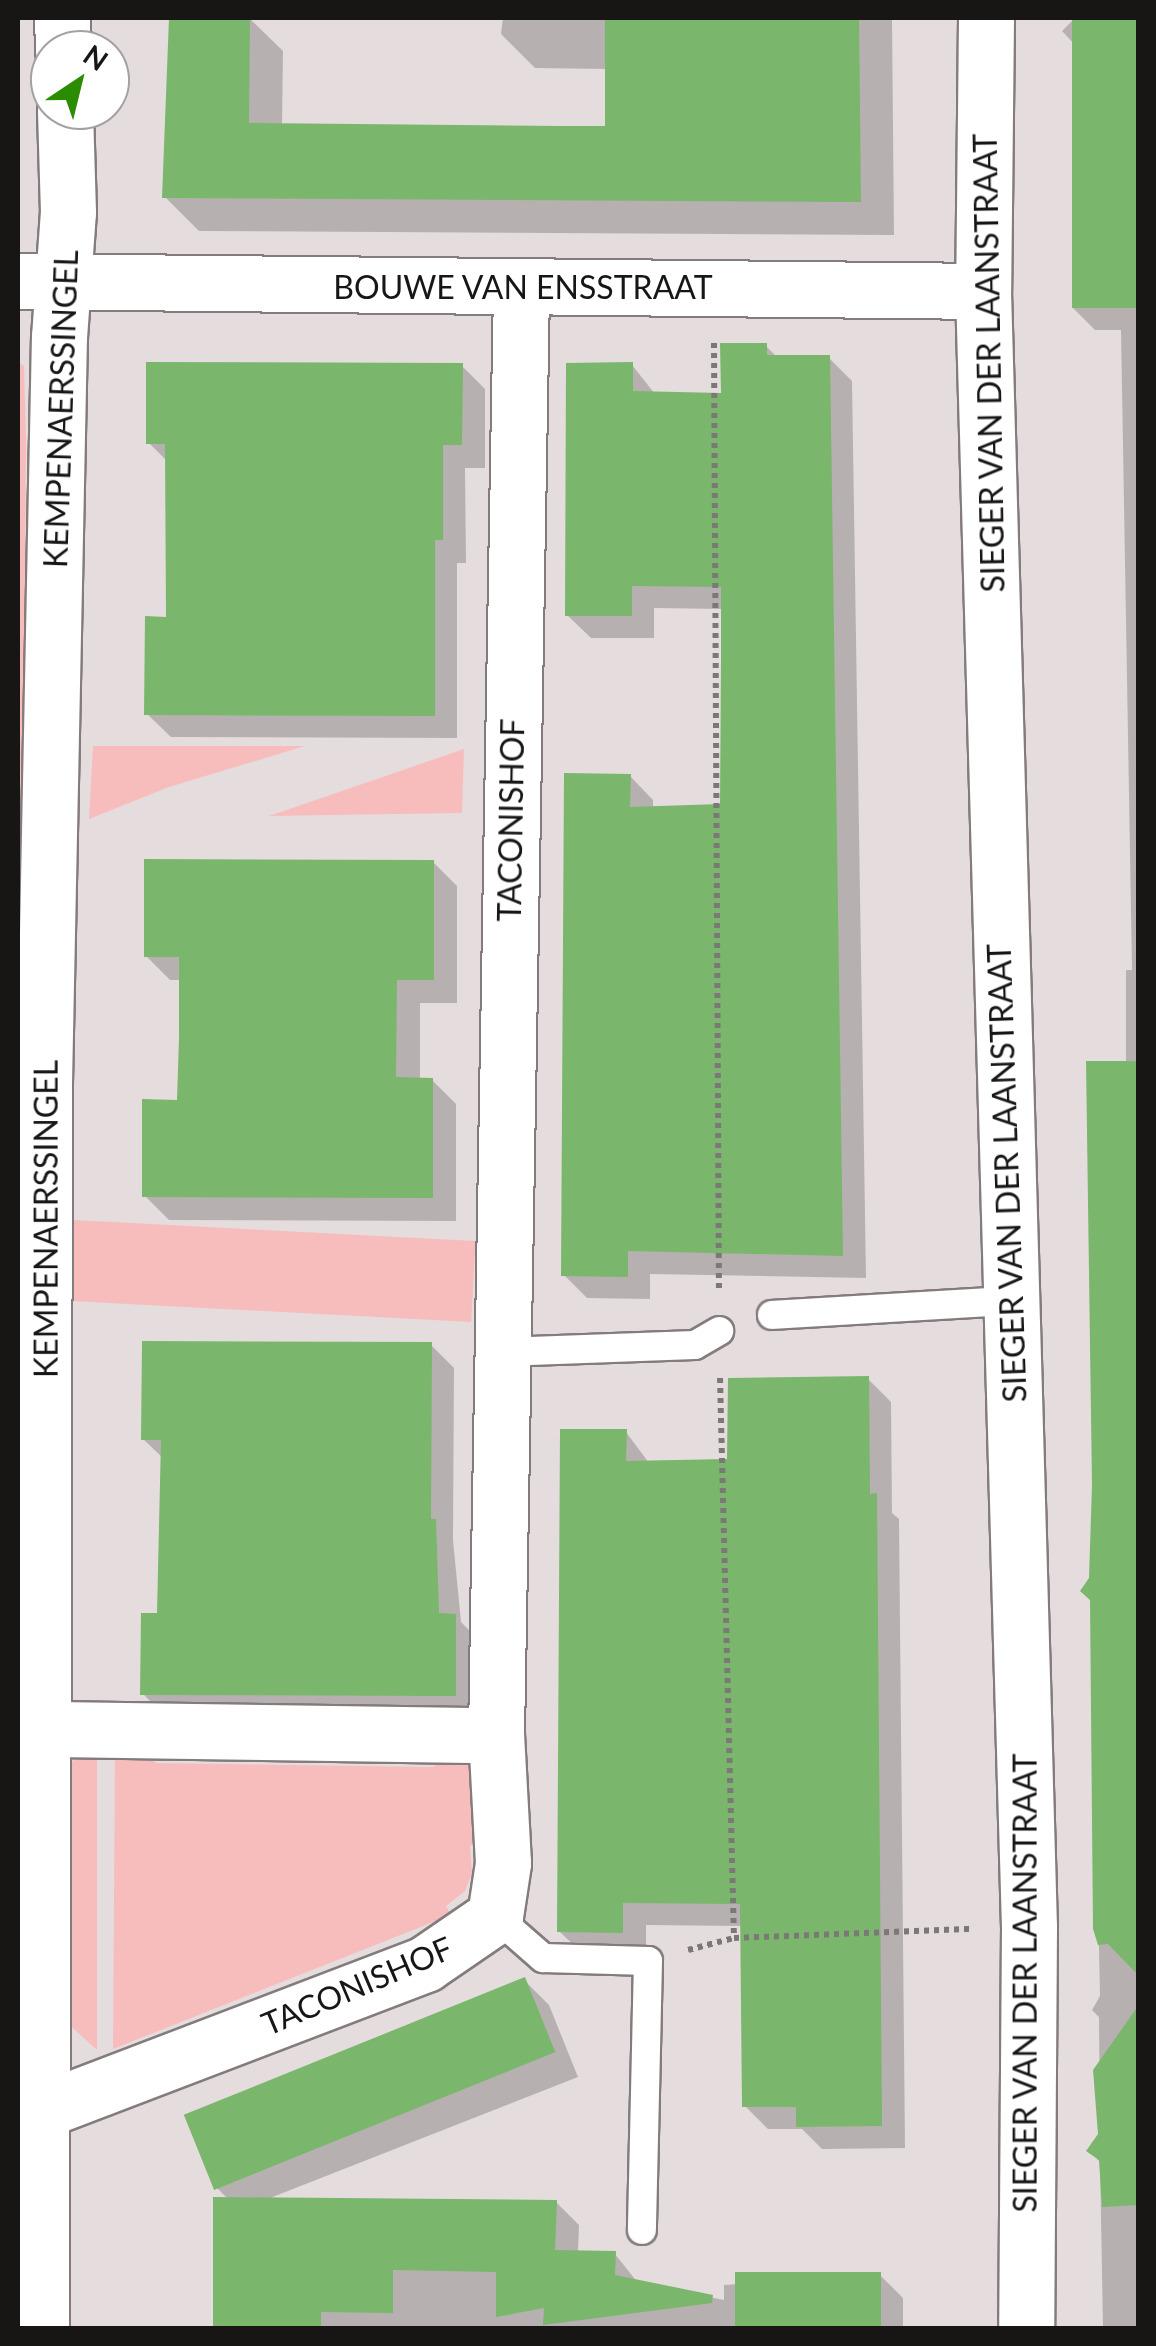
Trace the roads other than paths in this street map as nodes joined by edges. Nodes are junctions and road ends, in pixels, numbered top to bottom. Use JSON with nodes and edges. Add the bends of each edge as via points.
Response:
{"nodes":[{"id":1,"x":986,"y":18,"type":"edge"},
{"id":2,"x":66,"y":130,"type":"edge"},
{"id":3,"x":40,"y":282,"type":"edge"},
{"id":4,"x":521,"y":287,"type":"junction"},
{"id":5,"x":984,"y":291,"type":"junction"},
{"id":6,"x":1010,"y":1301,"type":"junction"},
{"id":7,"x":772,"y":1315,"type":"dead end"},
{"id":8,"x":719,"y":1332,"type":"road end"},
{"id":9,"x":502,"y":1352,"type":"junction"},
{"id":10,"x":47,"y":1729,"type":"junction"},
{"id":11,"x":496,"y":1735,"type":"junction"},
{"id":12,"x":495,"y":1916,"type":"junction"},
{"id":13,"x":43,"y":2110,"type":"junction"},
{"id":14,"x":642,"y":2230,"type":"dead end"},
{"id":15,"x":41,"y":2328,"type":"edge"},
{"id":16,"x":1026,"y":2328,"type":"edge"}],
"edges":[{"from":1,"to":5,"type":"street","name":"SIEGER VAN DER LAANSTRAAT"},
{"from":2,"to":3,"type":"street","name":"KEMPENAERSSINGEL","via":[[68,212]]},
{"from":3,"to":4,"type":"street","name":"BOUWE VAN ENSSTRAAT"},
{"from":3,"to":10,"type":"street","name":"KEMPENAERSSINGEL"},
{"from":4,"to":5,"type":"street","name":"BOUWE VAN ENSSTRAAT"},
{"from":4,"to":9,"type":"street","name":"TACONISHOF"},
{"from":5,"to":6,"type":"street","name":"SIEGER VAN DER LAANSTRAAT"},
{"from":6,"to":7,"type":"lane"},
{"from":6,"to":16,"type":"street","name":"SIEGER VAN DER LAANSTRAAT","via":[[1029,1928]]},
{"from":8,"to":9,"type":"lane","via":[[695,1345]]},
{"from":9,"to":11,"type":"street","name":"TACONISHOF"},
{"from":10,"to":11,"type":"street"},
{"from":10,"to":13,"type":"street","name":"KEMPENAERSSINGEL"},
{"from":11,"to":12,"type":"street","name":"TACONISHOF","via":[[503,1863]]},
{"from":12,"to":13,"type":"street","name":"TACONISHOF","via":[[425,1964]]},
{"from":12,"to":14,"type":"lane","via":[[544,1958],[648,1960]]},
{"from":13,"to":15,"type":"street","name":"KEMPENAERSSINGEL"}]}
